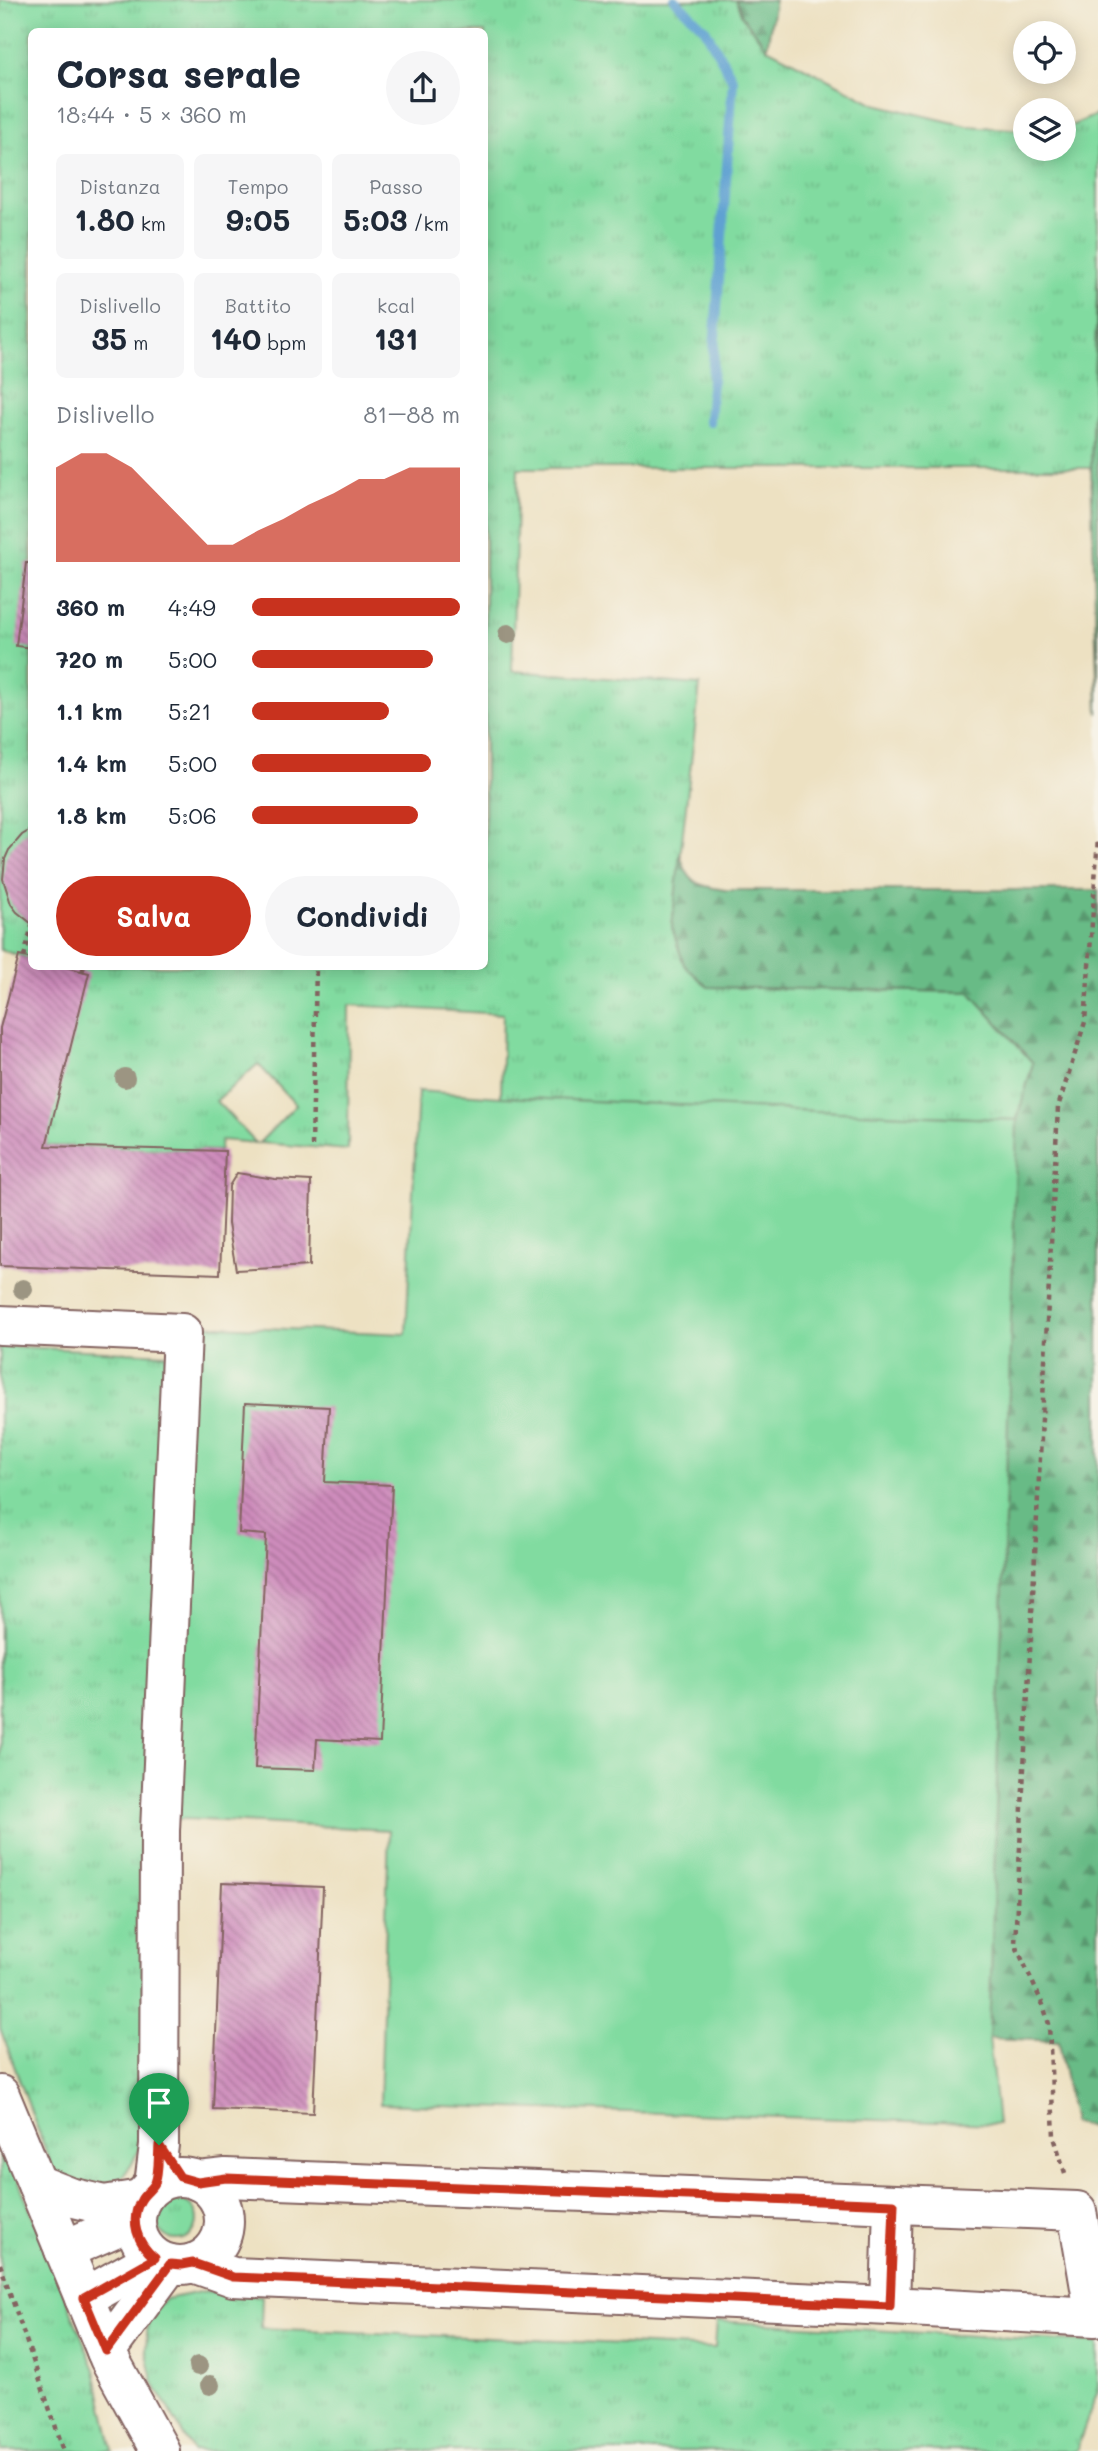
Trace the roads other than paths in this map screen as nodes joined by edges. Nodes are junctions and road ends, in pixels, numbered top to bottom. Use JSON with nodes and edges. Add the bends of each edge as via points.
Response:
{"nodes":[{"id":1,"x":0,"y":1325,"type":"edge"},
{"id":2,"x":0,"y":2095,"type":"edge"},
{"id":3,"x":37,"y":2184,"type":"junction"},
{"id":4,"x":162,"y":2192,"type":"junction"},
{"id":5,"x":894,"y":2204,"type":"junction"},
{"id":6,"x":64,"y":2250,"type":"junction"},
{"id":7,"x":173,"y":2262,"type":"junction"},
{"id":8,"x":84,"y":2298,"type":"junction"},
{"id":9,"x":890,"y":2306,"type":"junction"},
{"id":10,"x":108,"y":2355,"type":"junction"},
{"id":11,"x":132,"y":2451,"type":"edge"},
{"id":12,"x":160,"y":2451,"type":"edge"}],
"edges":[{"from":1,"to":4,"type":"street","via":[[182,1333],[160,1831]]},
{"from":2,"to":3,"type":"street"},
{"from":3,"to":4,"type":"street","via":[[104,2206]]},
{"from":3,"to":6,"type":"street"},
{"from":4,"to":5,"type":"street","via":[[226,2178]]},
{"from":4,"to":6,"type":"street"},
{"from":4,"to":7,"type":"street","via":[[139,2238],[145,2249]]},
{"from":4,"to":7,"type":"street","via":[[209,2188],[223,2211],[221,2237],[214,2248],[205,2257]]},
{"from":5,"to":9,"type":"street"},
{"from":5,"to":9,"type":"street","via":[[1077,2211],[1095,2318]]},
{"from":6,"to":8,"type":"street"},
{"from":7,"to":8,"type":"street"},
{"from":7,"to":9,"type":"street","via":[[233,2277]]},
{"from":7,"to":10,"type":"street"},
{"from":8,"to":10,"type":"street"},
{"from":10,"to":11,"type":"street"},
{"from":10,"to":12,"type":"street"}]}
